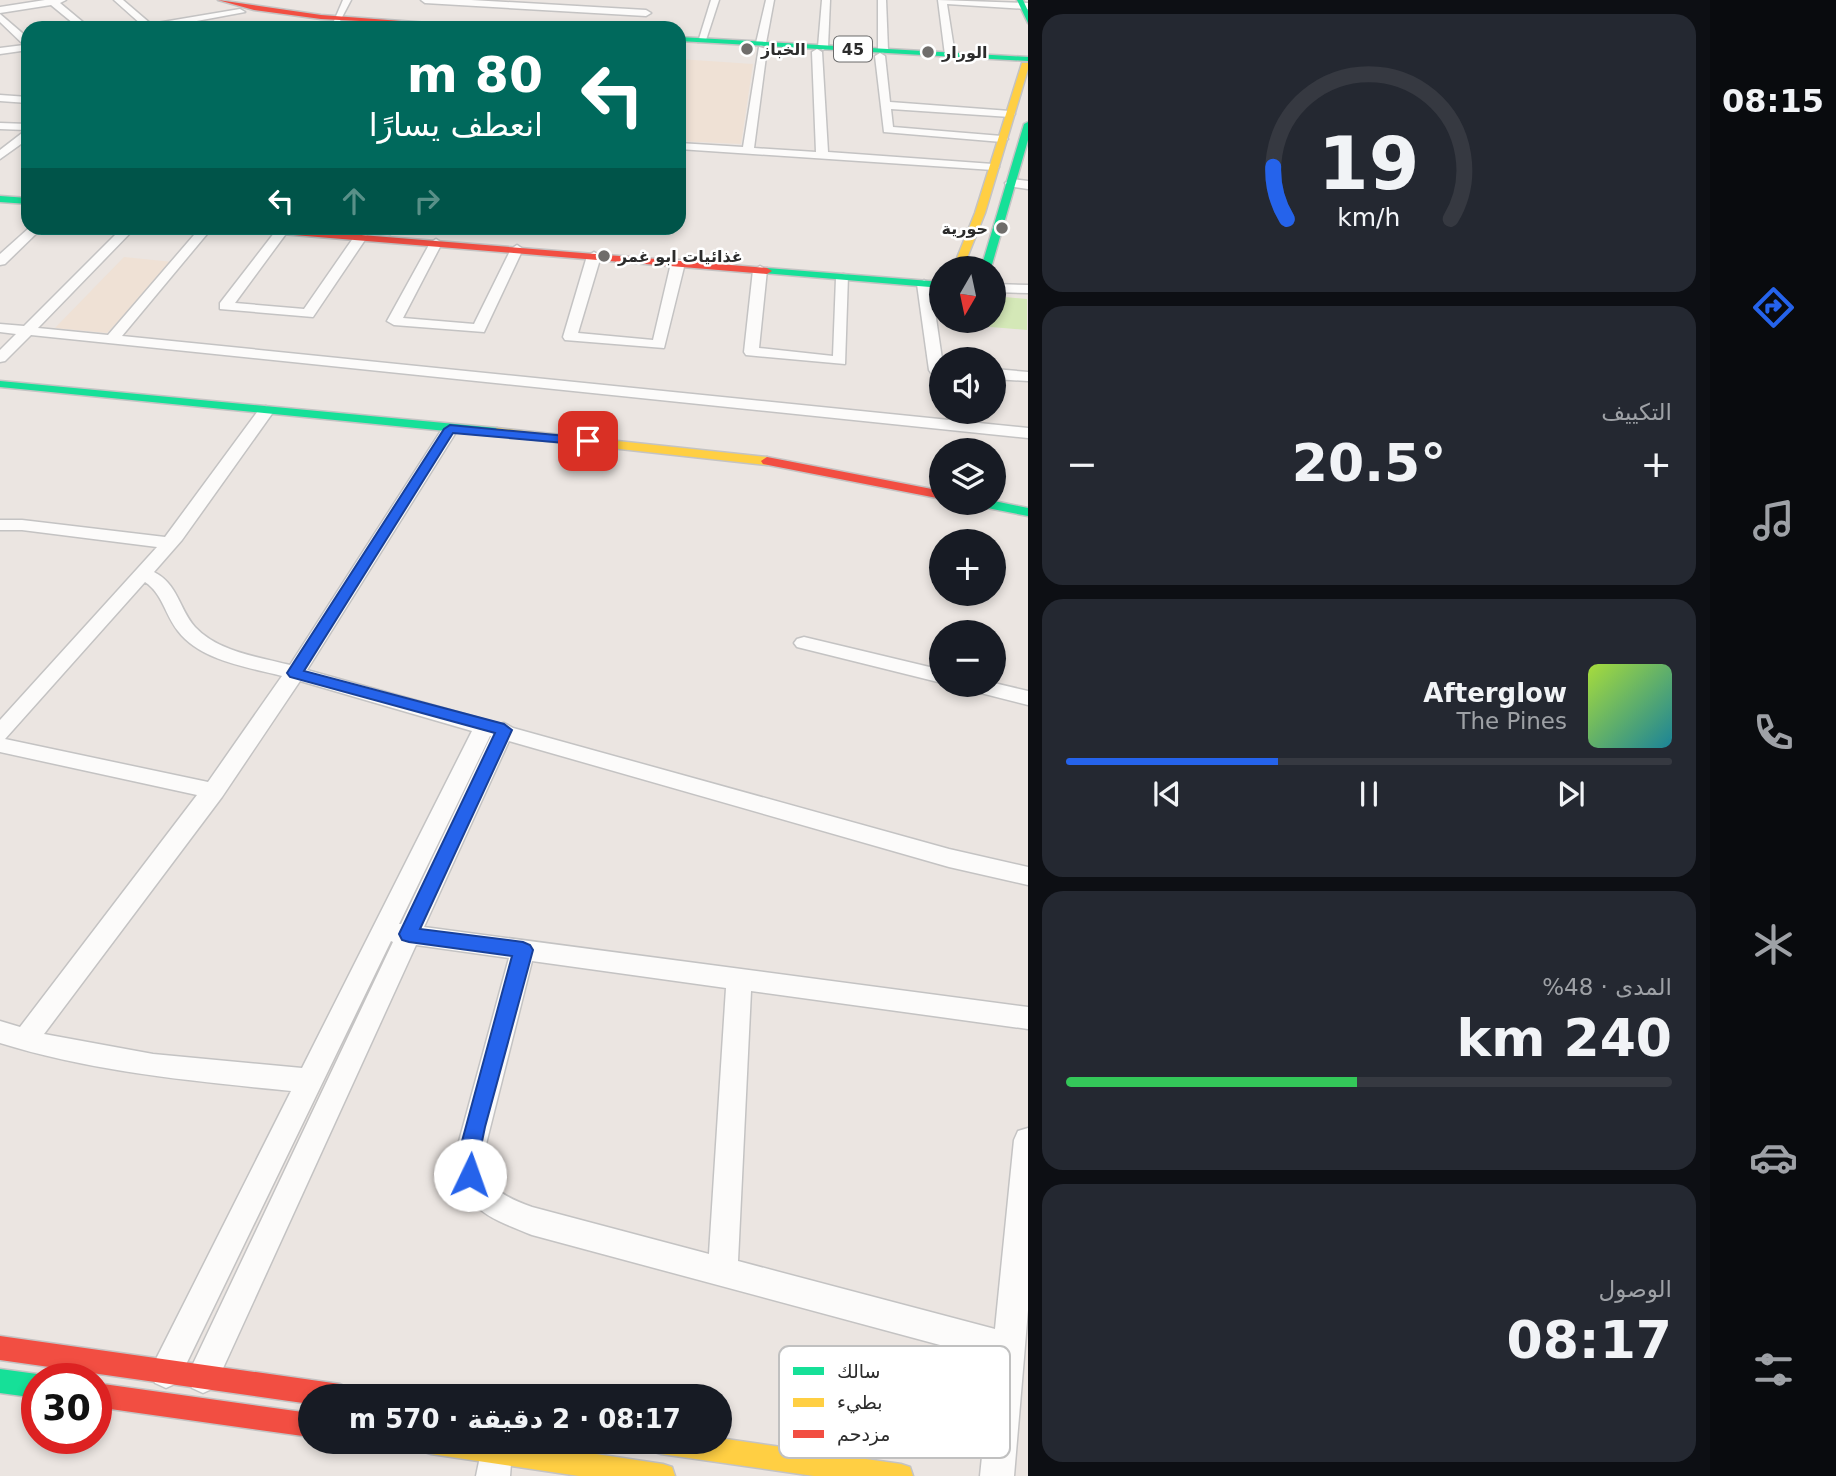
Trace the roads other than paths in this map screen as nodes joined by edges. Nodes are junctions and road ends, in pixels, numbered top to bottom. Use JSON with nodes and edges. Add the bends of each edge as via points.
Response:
{"nodes":[{"id":1,"x":118,"y":0,"type":"edge"},
{"id":2,"x":199,"y":0,"type":"edge"},
{"id":3,"x":221,"y":0,"type":"edge"},
{"id":4,"x":347,"y":0,"type":"edge"},
{"id":5,"x":425,"y":0,"type":"edge"},
{"id":6,"x":587,"y":0,"type":"edge"},
{"id":7,"x":650,"y":0,"type":"edge"},
{"id":8,"x":715,"y":0,"type":"edge"},
{"id":9,"x":770,"y":0,"type":"edge"},
{"id":10,"x":826,"y":0,"type":"edge"},
{"id":11,"x":882,"y":0,"type":"edge"},
{"id":12,"x":57,"y":1,"type":"edge"},
{"id":13,"x":465,"y":2,"type":"edge"},
{"id":14,"x":526,"y":4,"type":"edge"},
{"id":15,"x":1024,"y":8,"type":"edge"},
{"id":16,"x":0,"y":10,"type":"edge"},
{"id":17,"x":582,"y":10,"type":"junction"},
{"id":18,"x":240,"y":12,"type":"junction"},
{"id":19,"x":0,"y":17,"type":"edge"},
{"id":20,"x":337,"y":19,"type":"junction"},
{"id":21,"x":78,"y":21,"type":"edge"},
{"id":22,"x":139,"y":21,"type":"edge"},
{"id":23,"x":183,"y":21,"type":"edge"},
{"id":24,"x":315,"y":21,"type":"edge"},
{"id":25,"x":355,"y":21,"type":"edge"},
{"id":26,"x":21,"y":38,"type":"edge"},
{"id":27,"x":686,"y":39,"type":"edge"},
{"id":28,"x":701,"y":40,"type":"junction"},
{"id":29,"x":686,"y":45,"type":"edge"},
{"id":30,"x":21,"y":46,"type":"edge"},
{"id":31,"x":762,"y":46,"type":"junction"},
{"id":32,"x":820,"y":50,"type":"junction"},
{"id":33,"x":0,"y":51,"type":"edge"},
{"id":34,"x":882,"y":53,"type":"junction"},
{"id":35,"x":950,"y":55,"type":"junction"},
{"id":36,"x":999,"y":60,"type":"junction"},
{"id":37,"x":1027,"y":63,"type":"edge"},
{"id":38,"x":2,"y":100,"type":"edge"},
{"id":39,"x":21,"y":100,"type":"edge"},
{"id":40,"x":886,"y":105,"type":"junction"},
{"id":41,"x":1010,"y":114,"type":"junction"},
{"id":42,"x":1027,"y":124,"type":"edge"},
{"id":43,"x":0,"y":126,"type":"edge"},
{"id":44,"x":21,"y":127,"type":"edge"},
{"id":45,"x":21,"y":139,"type":"edge"},
{"id":46,"x":1002,"y":139,"type":"junction"},
{"id":47,"x":686,"y":146,"type":"edge"},
{"id":48,"x":748,"y":150,"type":"junction"},
{"id":49,"x":0,"y":156,"type":"edge"},
{"id":50,"x":822,"y":156,"type":"junction"},
{"id":51,"x":1023,"y":156,"type":"edge"},
{"id":52,"x":993,"y":167,"type":"junction"},
{"id":53,"x":1019,"y":184,"type":"edge"},
{"id":54,"x":0,"y":199,"type":"edge"},
{"id":55,"x":21,"y":201,"type":"edge"},
{"id":56,"x":21,"y":203,"type":"edge"},
{"id":57,"x":0,"y":207,"type":"edge"},
{"id":58,"x":28,"y":235,"type":"edge"},
{"id":59,"x":122,"y":235,"type":"edge"},
{"id":60,"x":200,"y":235,"type":"edge"},
{"id":61,"x":279,"y":235,"type":"edge"},
{"id":62,"x":359,"y":235,"type":"edge"},
{"id":63,"x":381,"y":235,"type":"edge"},
{"id":64,"x":466,"y":235,"type":"edge"},
{"id":65,"x":436,"y":243,"type":"junction"},
{"id":66,"x":517,"y":249,"type":"junction"},
{"id":67,"x":594,"y":256,"type":"junction"},
{"id":68,"x":963,"y":256,"type":"edge"},
{"id":69,"x":991,"y":256,"type":"edge"},
{"id":70,"x":0,"y":261,"type":"edge"},
{"id":71,"x":678,"y":263,"type":"junction"},
{"id":72,"x":760,"y":270,"type":"junction"},
{"id":73,"x":929,"y":272,"type":"edge"},
{"id":74,"x":843,"y":278,"type":"junction"},
{"id":75,"x":924,"y":284,"type":"junction"},
{"id":76,"x":929,"y":284,"type":"edge"},
{"id":77,"x":1006,"y":288,"type":"edge"},
{"id":78,"x":1027,"y":289,"type":"edge"},
{"id":79,"x":0,"y":328,"type":"edge"},
{"id":80,"x":28,"y":330,"type":"junction"},
{"id":81,"x":112,"y":338,"type":"junction"},
{"id":82,"x":933,"y":347,"type":"edge"},
{"id":83,"x":0,"y":358,"type":"edge"},
{"id":84,"x":0,"y":372,"type":"edge"},
{"id":85,"x":1006,"y":375,"type":"edge"},
{"id":86,"x":1027,"y":377,"type":"edge"},
{"id":87,"x":0,"y":384,"type":"edge"},
{"id":88,"x":265,"y":411,"type":"junction"},
{"id":89,"x":450,"y":429,"type":"junction"},
{"id":90,"x":1027,"y":433,"type":"edge"},
{"id":91,"x":929,"y":476,"type":"dead end"},
{"id":92,"x":929,"y":492,"type":"edge"},
{"id":93,"x":1006,"y":508,"type":"edge"},
{"id":94,"x":1027,"y":512,"type":"edge"},
{"id":95,"x":0,"y":525,"type":"edge"},
{"id":96,"x":170,"y":543,"type":"junction"},
{"id":97,"x":143,"y":574,"type":"junction"},
{"id":98,"x":804,"y":643,"type":"dead end"},
{"id":99,"x":295,"y":673,"type":"junction"},
{"id":100,"x":929,"y":674,"type":"edge"},
{"id":101,"x":1006,"y":693,"type":"edge"},
{"id":102,"x":1027,"y":698,"type":"edge"},
{"id":103,"x":494,"y":727,"type":"junction"},
{"id":104,"x":0,"y":733,"type":"edge"},
{"id":105,"x":0,"y":745,"type":"edge"},
{"id":106,"x":214,"y":790,"type":"junction"},
{"id":107,"x":1027,"y":876,"type":"edge"},
{"id":108,"x":396,"y":933,"type":"junction"},
{"id":109,"x":523,"y":950,"type":"junction"},
{"id":110,"x":739,"y":979,"type":"junction"},
{"id":111,"x":1027,"y":1018,"type":"edge"},
{"id":112,"x":12,"y":1036,"type":"edge"},
{"id":113,"x":310,"y":1081,"type":"junction"},
{"id":114,"x":1027,"y":1140,"type":"edge"},
{"id":115,"x":723,"y":1272,"type":"junction"},
{"id":116,"x":1001,"y":1346,"type":"edge"},
{"id":117,"x":1009,"y":1346,"type":"edge"},
{"id":118,"x":0,"y":1348,"type":"edge"},
{"id":119,"x":166,"y":1372,"type":"junction"},
{"id":120,"x":203,"y":1377,"type":"junction"},
{"id":121,"x":0,"y":1381,"type":"edge"},
{"id":122,"x":21,"y":1384,"type":"edge"},
{"id":123,"x":298,"y":1390,"type":"edge"},
{"id":124,"x":112,"y":1397,"type":"edge"},
{"id":125,"x":298,"y":1423,"type":"edge"},
{"id":126,"x":732,"y":1452,"type":"edge"},
{"id":127,"x":465,"y":1454,"type":"edge"},
{"id":128,"x":999,"y":1458,"type":"edge"},
{"id":129,"x":494,"y":1464,"type":"edge"},
{"id":130,"x":663,"y":1476,"type":"edge"},
{"id":131,"x":901,"y":1476,"type":"edge"},
{"id":132,"x":997,"y":1476,"type":"edge"}],
"edges":[{"from":1,"to":22,"type":"street"},
{"from":2,"to":18,"type":"main road"},
{"from":3,"to":20,"type":"main road","via":[[267,12]]},
{"from":4,"to":20,"type":"street"},
{"from":5,"to":13,"type":"street"},
{"from":6,"to":17,"type":"street"},
{"from":7,"to":17,"type":"street","via":[[644,16]]},
{"from":8,"to":28,"type":"street"},
{"from":9,"to":31,"type":"street"},
{"from":10,"to":32,"type":"street"},
{"from":11,"to":34,"type":"street"},
{"from":12,"to":16,"type":"street"},
{"from":12,"to":21,"type":"street"},
{"from":13,"to":14,"type":"street"},
{"from":14,"to":17,"type":"street"},
{"from":15,"to":35,"type":"street","via":[[942,1]]},
{"from":18,"to":23,"type":"street"},
{"from":18,"to":24,"type":"main road"},
{"from":19,"to":26,"type":"street"},
{"from":20,"to":25,"type":"main road"},
{"from":27,"to":28,"type":"main road","number":"45"},
{"from":28,"to":31,"type":"main road","number":"45"},
{"from":29,"to":31,"type":"main road","number":"45"},
{"from":30,"to":33,"type":"street"},
{"from":31,"to":32,"type":"main road","number":"45"},
{"from":31,"to":48,"type":"street"},
{"from":32,"to":34,"type":"main road","number":"45"},
{"from":32,"to":50,"type":"street"},
{"from":34,"to":35,"type":"main road","number":"45"},
{"from":34,"to":36,"type":"main road","number":"45"},
{"from":34,"to":40,"type":"street"},
{"from":35,"to":36,"type":"main road","number":"45"},
{"from":36,"to":37,"type":"main road","number":"45"},
{"from":37,"to":41,"type":"main road"},
{"from":38,"to":39,"type":"street"},
{"from":40,"to":41,"type":"street"},
{"from":40,"to":46,"type":"street","via":[[888,130]]},
{"from":41,"to":46,"type":"main road"},
{"from":42,"to":51,"type":"main road"},
{"from":43,"to":44,"type":"street"},
{"from":45,"to":49,"type":"street"},
{"from":46,"to":52,"type":"main road"},
{"from":47,"to":48,"type":"street"},
{"from":48,"to":50,"type":"street"},
{"from":50,"to":52,"type":"street"},
{"from":51,"to":53,"type":"main road"},
{"from":52,"to":68,"type":"main road"},
{"from":53,"to":69,"type":"main road"},
{"from":54,"to":55,"type":"main road"},
{"from":56,"to":57,"type":"main road"},
{"from":58,"to":70,"type":"street"},
{"from":59,"to":80,"type":"street"},
{"from":60,"to":81,"type":"street"},
{"from":61,"to":62,"type":"street","via":[[225,306],[308,314]]},
{"from":63,"to":65,"type":"main road"},
{"from":64,"to":73,"type":"main road"},
{"from":65,"to":66,"type":"main road"},
{"from":65,"to":66,"type":"street","via":[[394,321],[479,328]]},
{"from":66,"to":67,"type":"main road"},
{"from":67,"to":71,"type":"main road"},
{"from":67,"to":71,"type":"street","via":[[570,337],[659,345]]},
{"from":71,"to":72,"type":"main road"},
{"from":72,"to":74,"type":"main road"},
{"from":72,"to":74,"type":"street","via":[[751,352],[840,361]]},
{"from":74,"to":75,"type":"main road"},
{"from":75,"to":76,"type":"main road"},
{"from":75,"to":82,"type":"street"},
{"from":77,"to":78,"type":"street"},
{"from":79,"to":80,"type":"street"},
{"from":80,"to":81,"type":"street"},
{"from":80,"to":83,"type":"street"},
{"from":81,"to":90,"type":"street"},
{"from":84,"to":91,"type":"main road","via":[[738,444]]},
{"from":85,"to":86,"type":"street"},
{"from":87,"to":88,"type":"main road"},
{"from":88,"to":89,"type":"main road"},
{"from":88,"to":96,"type":"street"},
{"from":89,"to":92,"type":"main road","via":[[761,460]]},
{"from":89,"to":99,"type":"street"},
{"from":93,"to":94,"type":"main road"},
{"from":95,"to":96,"type":"street"},
{"from":96,"to":97,"type":"street"},
{"from":97,"to":99,"type":"street","via":[[166,587],[183,624],[201,641],[230,655]]},
{"from":97,"to":104,"type":"street"},
{"from":98,"to":100,"type":"street"},
{"from":99,"to":103,"type":"street"},
{"from":99,"to":106,"type":"street"},
{"from":101,"to":102,"type":"street"},
{"from":103,"to":107,"type":"street","via":[[949,858]]},
{"from":103,"to":108,"type":"street"},
{"from":105,"to":106,"type":"street"},
{"from":106,"to":112,"type":"street"},
{"from":108,"to":109,"type":"street"},
{"from":108,"to":113,"type":"street"},
{"from":108,"to":120,"type":"street"},
{"from":109,"to":110,"type":"street"},
{"from":109,"to":115,"type":"street","via":[[469,1156],[470,1175],[478,1193],[503,1210],[532,1221]]},
{"from":110,"to":111,"type":"street"},
{"from":110,"to":115,"type":"street"},
{"from":112,"to":113,"type":"street","via":[[58,1050]]},
{"from":113,"to":119,"type":"street"},
{"from":114,"to":117,"type":"street"},
{"from":115,"to":116,"type":"street"},
{"from":118,"to":119,"type":"main road"},
{"from":119,"to":120,"type":"main road"},
{"from":120,"to":123,"type":"main road"},
{"from":121,"to":122,"type":"main road"},
{"from":124,"to":125,"type":"main road"},
{"from":126,"to":131,"type":"main road"},
{"from":127,"to":129,"type":"main road"},
{"from":128,"to":132,"type":"street"},
{"from":129,"to":130,"type":"main road"}]}
